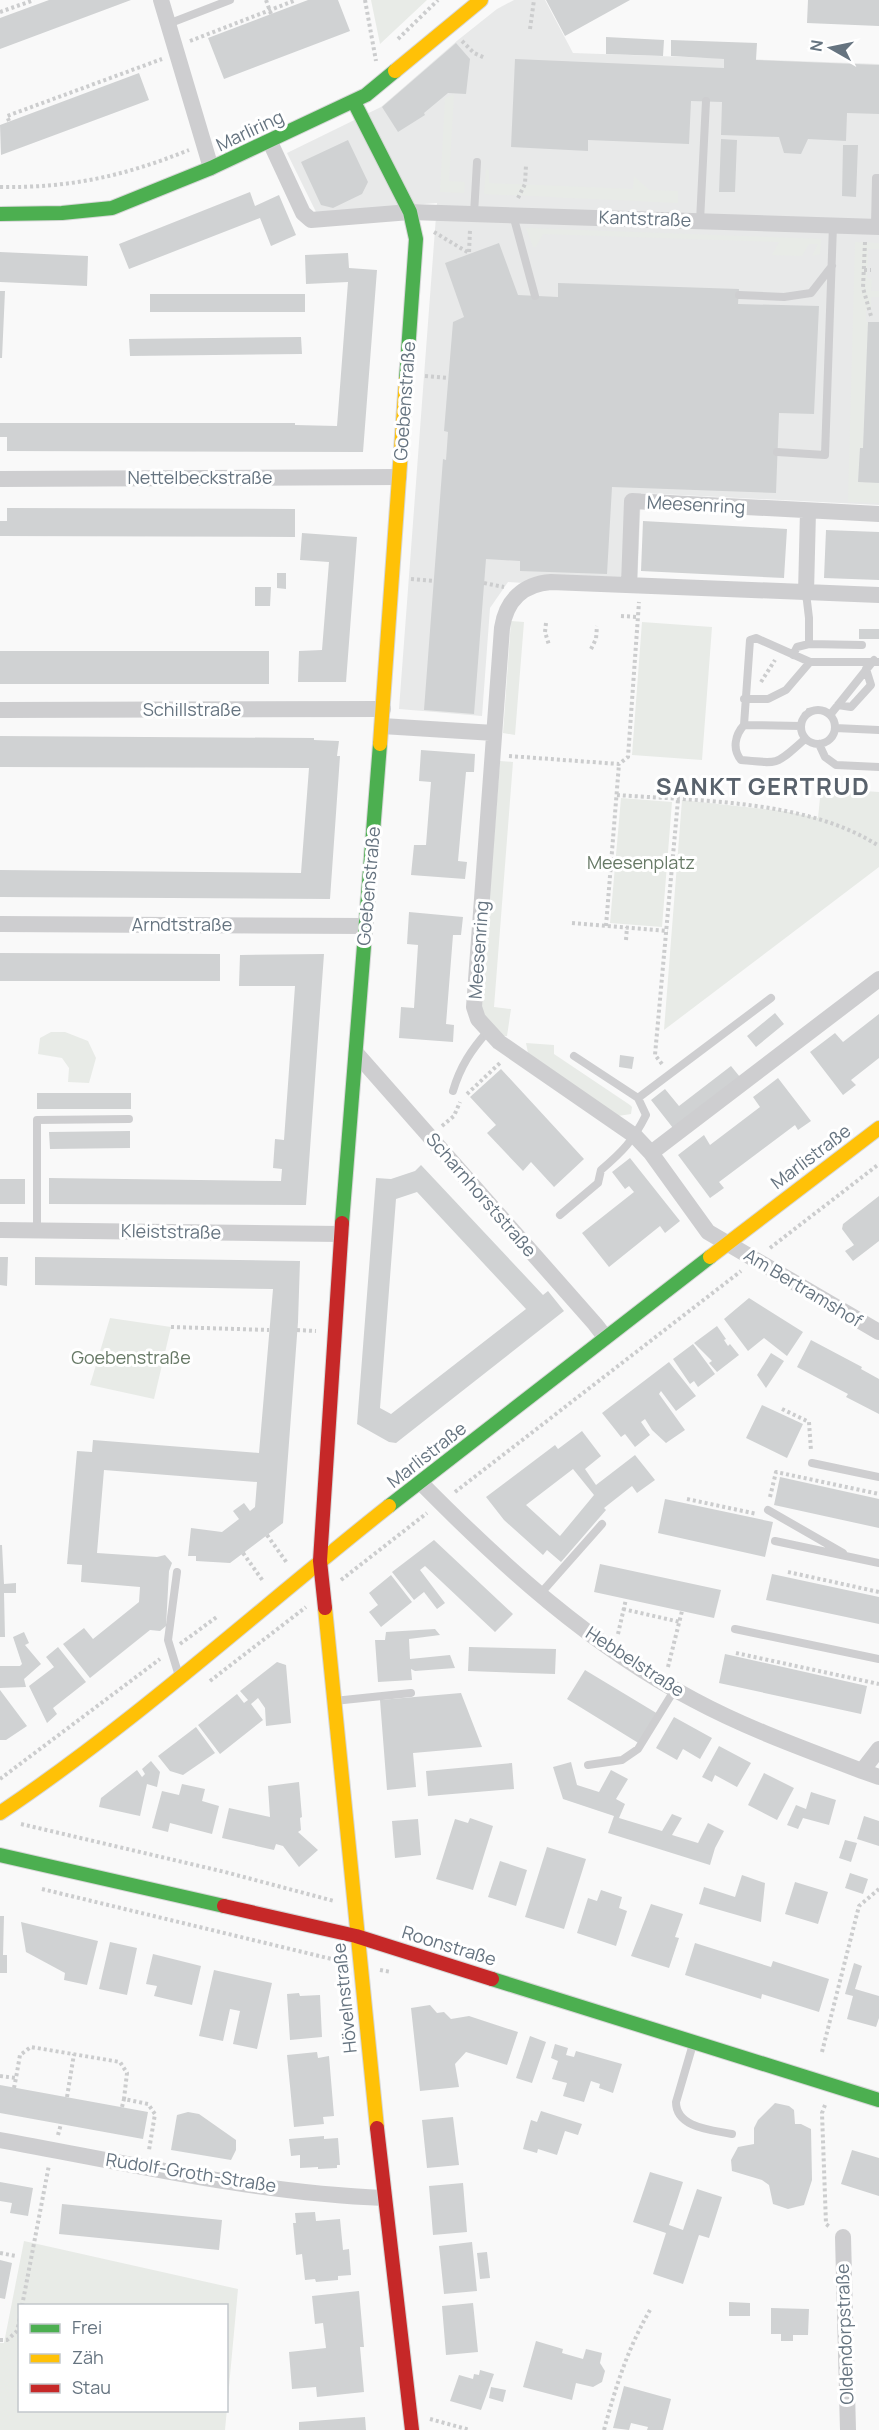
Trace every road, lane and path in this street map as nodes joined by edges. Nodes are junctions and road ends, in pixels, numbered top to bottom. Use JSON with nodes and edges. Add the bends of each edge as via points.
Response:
{"nodes":[{"id":1,"x":34,"y":0,"type":"edge"},
{"id":2,"x":161,"y":0,"type":"edge"},
{"id":3,"x":230,"y":0,"type":"edge"},
{"id":4,"x":266,"y":0,"type":"edge"},
{"id":5,"x":296,"y":0,"type":"edge"},
{"id":6,"x":366,"y":0,"type":"edge"},
{"id":7,"x":438,"y":0,"type":"edge"},
{"id":8,"x":481,"y":0,"type":"edge"},
{"id":9,"x":534,"y":0,"type":"edge"},
{"id":10,"x":0,"y":12,"type":"edge"},
{"id":11,"x":270,"y":12,"type":"junction"},
{"id":12,"x":168,"y":24,"type":"junction"},
{"id":13,"x":530,"y":29,"type":"dead end"},
{"id":14,"x":459,"y":37,"type":"dead end"},
{"id":15,"x":392,"y":45,"type":"dead end"},
{"id":16,"x":176,"y":50,"type":"junction"},
{"id":17,"x":384,"y":53,"type":"dead end"},
{"id":18,"x":485,"y":58,"type":"dead end"},
{"id":19,"x":376,"y":61,"type":"junction"},
{"id":20,"x":371,"y":65,"type":"dead end"},
{"id":21,"x":706,"y":101,"type":"dead end"},
{"id":22,"x":354,"y":102,"type":"junction"},
{"id":23,"x":9,"y":121,"type":"dead end"},
{"id":24,"x":270,"y":142,"type":"junction"},
{"id":25,"x":204,"y":145,"type":"junction"},
{"id":26,"x":477,"y":162,"type":"dead end"},
{"id":27,"x":526,"y":165,"type":"dead end"},
{"id":28,"x":212,"y":168,"type":"junction"},
{"id":29,"x":879,"y":178,"type":"edge"},
{"id":30,"x":0,"y":187,"type":"edge"},
{"id":31,"x":515,"y":207,"type":"junction"},
{"id":32,"x":410,"y":212,"type":"junction"},
{"id":33,"x":0,"y":214,"type":"edge"},
{"id":34,"x":472,"y":219,"type":"junction"},
{"id":35,"x":700,"y":221,"type":"junction"},
{"id":36,"x":833,"y":225,"type":"junction"},
{"id":37,"x":430,"y":230,"type":"dead end"},
{"id":38,"x":873,"y":231,"type":"edge"},
{"id":39,"x":832,"y":266,"type":"junction"},
{"id":40,"x":864,"y":270,"type":"junction"},
{"id":41,"x":871,"y":270,"type":"dead end"},
{"id":42,"x":739,"y":295,"type":"dead end"},
{"id":43,"x":534,"y":296,"type":"dead end"},
{"id":44,"x":871,"y":316,"type":"dead end"},
{"id":45,"x":777,"y":452,"type":"dead end"},
{"id":46,"x":399,"y":477,"type":"junction"},
{"id":47,"x":0,"y":479,"type":"edge"},
{"id":48,"x":808,"y":511,"type":"junction"},
{"id":49,"x":879,"y":514,"type":"edge"},
{"id":50,"x":635,"y":585,"type":"junction"},
{"id":51,"x":806,"y":592,"type":"junction"},
{"id":52,"x":879,"y":595,"type":"edge"},
{"id":53,"x":621,"y":616,"type":"dead end"},
{"id":54,"x":638,"y":617,"type":"junction"},
{"id":55,"x":546,"y":623,"type":"dead end"},
{"id":56,"x":597,"y":626,"type":"dead end"},
{"id":57,"x":809,"y":644,"type":"junction"},
{"id":58,"x":549,"y":645,"type":"dead end"},
{"id":59,"x":862,"y":645,"type":"dead end"},
{"id":60,"x":591,"y":649,"type":"dead end"},
{"id":61,"x":793,"y":655,"type":"junction"},
{"id":62,"x":877,"y":660,"type":"edge"},
{"id":63,"x":810,"y":662,"type":"junction"},
{"id":64,"x":866,"y":669,"type":"junction"},
{"id":65,"x":744,"y":699,"type":"junction"},
{"id":66,"x":838,"y":705,"type":"junction"},
{"id":67,"x":0,"y":710,"type":"edge"},
{"id":68,"x":830,"y":716,"type":"junction"},
{"id":69,"x":383,"y":717,"type":"junction"},
{"id":70,"x":744,"y":724,"type":"junction"},
{"id":71,"x":801,"y":726,"type":"junction"},
{"id":72,"x":835,"y":729,"type":"junction"},
{"id":73,"x":879,"y":730,"type":"edge"},
{"id":74,"x":494,"y":733,"type":"junction"},
{"id":75,"x":805,"y":739,"type":"junction"},
{"id":76,"x":819,"y":744,"type":"junction"},
{"id":77,"x":493,"y":754,"type":"junction"},
{"id":78,"x":619,"y":764,"type":"junction"},
{"id":79,"x":879,"y":767,"type":"edge"},
{"id":80,"x":616,"y":795,"type":"junction"},
{"id":81,"x":678,"y":800,"type":"junction"},
{"id":82,"x":879,"y":846,"type":"edge"},
{"id":83,"x":572,"y":923,"type":"dead end"},
{"id":84,"x":0,"y":924,"type":"edge"},
{"id":85,"x":365,"y":926,"type":"junction"},
{"id":86,"x":606,"y":926,"type":"junction"},
{"id":87,"x":627,"y":927,"type":"junction"},
{"id":88,"x":668,"y":931,"type":"junction"},
{"id":89,"x":626,"y":940,"type":"dead end"},
{"id":90,"x":879,"y":979,"type":"edge"},
{"id":91,"x":771,"y":998,"type":"dead end"},
{"id":92,"x":488,"y":1031,"type":"junction"},
{"id":93,"x":356,"y":1053,"type":"junction"},
{"id":94,"x":574,"y":1056,"type":"dead end"},
{"id":95,"x":670,"y":1074,"type":"junction"},
{"id":96,"x":453,"y":1091,"type":"dead end"},
{"id":97,"x":638,"y":1098,"type":"junction"},
{"id":98,"x":129,"y":1119,"type":"dead end"},
{"id":99,"x":879,"y":1128,"type":"edge"},
{"id":100,"x":635,"y":1136,"type":"junction"},
{"id":101,"x":651,"y":1153,"type":"junction"},
{"id":102,"x":879,"y":1164,"type":"edge"},
{"id":103,"x":560,"y":1215,"type":"dead end"},
{"id":104,"x":0,"y":1230,"type":"edge"},
{"id":105,"x":37,"y":1230,"type":"junction"},
{"id":106,"x":341,"y":1234,"type":"junction"},
{"id":107,"x":728,"y":1244,"type":"junction"},
{"id":108,"x":757,"y":1259,"type":"junction"},
{"id":109,"x":171,"y":1327,"type":"dead end"},
{"id":110,"x":269,"y":1330,"type":"dead end"},
{"id":111,"x":879,"y":1332,"type":"edge"},
{"id":112,"x":605,"y":1337,"type":"junction"},
{"id":113,"x":782,"y":1409,"type":"dead end"},
{"id":114,"x":812,"y":1463,"type":"joint"},
{"id":115,"x":879,"y":1478,"type":"edge"},
{"id":116,"x":421,"y":1483,"type":"junction"},
{"id":117,"x":879,"y":1494,"type":"edge"},
{"id":118,"x":687,"y":1498,"type":"dead end"},
{"id":119,"x":441,"y":1503,"type":"junction"},
{"id":120,"x":768,"y":1510,"type":"junction"},
{"id":121,"x":602,"y":1524,"type":"dead end"},
{"id":122,"x":267,"y":1535,"type":"dead end"},
{"id":123,"x":775,"y":1541,"type":"dead end"},
{"id":124,"x":243,"y":1553,"type":"dead end"},
{"id":125,"x":850,"y":1557,"type":"junction"},
{"id":126,"x":320,"y":1561,"type":"junction"},
{"id":127,"x":287,"y":1563,"type":"dead end"},
{"id":128,"x":879,"y":1563,"type":"edge"},
{"id":129,"x":177,"y":1572,"type":"dead end"},
{"id":130,"x":788,"y":1572,"type":"dead end"},
{"id":131,"x":263,"y":1581,"type":"dead end"},
{"id":132,"x":879,"y":1592,"type":"edge"},
{"id":133,"x":541,"y":1593,"type":"junction"},
{"id":134,"x":323,"y":1594,"type":"junction"},
{"id":135,"x":626,"y":1599,"type":"dead end"},
{"id":136,"x":623,"y":1609,"type":"junction"},
{"id":137,"x":682,"y":1611,"type":"dead end"},
{"id":138,"x":680,"y":1622,"type":"junction"},
{"id":139,"x":735,"y":1629,"type":"dead end"},
{"id":140,"x":608,"y":1646,"type":"junction"},
{"id":141,"x":736,"y":1653,"type":"dead end"},
{"id":142,"x":879,"y":1659,"type":"edge"},
{"id":143,"x":179,"y":1677,"type":"junction"},
{"id":144,"x":660,"y":1680,"type":"junction"},
{"id":145,"x":879,"y":1684,"type":"edge"},
{"id":146,"x":202,"y":1688,"type":"dead end"},
{"id":147,"x":675,"y":1689,"type":"junction"},
{"id":148,"x":411,"y":1693,"type":"dead end"},
{"id":149,"x":333,"y":1701,"type":"junction"},
{"id":150,"x":879,"y":1749,"type":"edge"},
{"id":151,"x":588,"y":1765,"type":"dead end"},
{"id":152,"x":862,"y":1771,"type":"junction"},
{"id":153,"x":879,"y":1776,"type":"edge"},
{"id":154,"x":0,"y":1813,"type":"edge"},
{"id":155,"x":24,"y":1824,"type":"dead end"},
{"id":156,"x":0,"y":1855,"type":"edge"},
{"id":157,"x":34,"y":1887,"type":"dead end"},
{"id":158,"x":879,"y":1889,"type":"edge"},
{"id":159,"x":321,"y":1896,"type":"dead end"},
{"id":160,"x":356,"y":1936,"type":"junction"},
{"id":161,"x":331,"y":1959,"type":"dead end"},
{"id":162,"x":694,"y":2042,"type":"junction"},
{"id":163,"x":822,"y":2052,"type":"dead end"},
{"id":164,"x":74,"y":2054,"type":"junction"},
{"id":165,"x":0,"y":2076,"type":"edge"},
{"id":166,"x":16,"y":2078,"type":"junction"},
{"id":167,"x":831,"y":2085,"type":"junction"},
{"id":168,"x":14,"y":2088,"type":"dead end"},
{"id":169,"x":67,"y":2097,"type":"dead end"},
{"id":170,"x":124,"y":2099,"type":"junction"},
{"id":171,"x":879,"y":2100,"type":"edge"},
{"id":172,"x":122,"y":2107,"type":"dead end"},
{"id":173,"x":732,"y":2134,"type":"dead end"},
{"id":174,"x":0,"y":2140,"type":"edge"},
{"id":175,"x":52,"y":2150,"type":"junction"},
{"id":176,"x":146,"y":2167,"type":"junction"},
{"id":177,"x":384,"y":2198,"type":"junction"},
{"id":178,"x":843,"y":2237,"type":"joint"},
{"id":179,"x":0,"y":2253,"type":"edge"},
{"id":180,"x":16,"y":2256,"type":"dead end"},
{"id":181,"x":22,"y":2304,"type":"edge"},
{"id":182,"x":650,"y":2310,"type":"dead end"},
{"id":183,"x":18,"y":2326,"type":"edge"},
{"id":184,"x":0,"y":2340,"type":"edge"},
{"id":185,"x":610,"y":2405,"type":"junction"},
{"id":186,"x":618,"y":2408,"type":"dead end"},
{"id":187,"x":409,"y":2413,"type":"junction"},
{"id":188,"x":412,"y":2430,"type":"edge"},
{"id":189,"x":470,"y":2430,"type":"edge"},
{"id":190,"x":604,"y":2430,"type":"edge"},
{"id":191,"x":848,"y":2430,"type":"edge"}],
"edges":[{"from":1,"to":10,"type":"path","via":[[29,5]]},
{"from":2,"to":12,"type":"street"},
{"from":3,"to":12,"type":"lane"},
{"from":4,"to":11,"type":"path"},
{"from":5,"to":11,"type":"path"},
{"from":6,"to":19,"type":"path"},
{"from":7,"to":15,"type":"path"},
{"from":8,"to":22,"type":"street","name":"Marliring","via":[[379,86]]},
{"from":9,"to":13,"type":"path"},
{"from":11,"to":16,"type":"path"},
{"from":12,"to":16,"type":"street"},
{"from":14,"to":18,"type":"path","via":[[474,53]]},
{"from":16,"to":23,"type":"path","via":[[120,77],[7,116]]},
{"from":16,"to":25,"type":"street"},
{"from":17,"to":19,"type":"path"},
{"from":19,"to":20,"type":"path"},
{"from":21,"to":35,"type":"lane"},
{"from":22,"to":24,"type":"street","name":"Marliring"},
{"from":22,"to":32,"type":"street","name":"Goebenstraße"},
{"from":24,"to":28,"type":"street","name":"Marliring"},
{"from":24,"to":32,"type":"street","via":[[303,213],[312,220]]},
{"from":25,"to":28,"type":"street"},
{"from":25,"to":30,"type":"path","via":[[143,168],[84,182],[40,188]]},
{"from":26,"to":34,"type":"lane"},
{"from":27,"to":31,"type":"path","via":[[525,184]]},
{"from":28,"to":33,"type":"street","name":"Marliring","via":[[112,208]]},
{"from":29,"to":38,"type":"lane"},
{"from":31,"to":34,"type":"street","name":"Kantstraße"},
{"from":31,"to":35,"type":"street","name":"Kantstraße"},
{"from":31,"to":43,"type":"lane"},
{"from":32,"to":34,"type":"street","name":"Kantstraße"},
{"from":32,"to":46,"type":"street","name":"Goebenstraße","via":[[416,239]]},
{"from":34,"to":37,"type":"path","via":[[469,253]]},
{"from":35,"to":36,"type":"street","name":"Kantstraße"},
{"from":36,"to":38,"type":"street","name":"Kantstraße"},
{"from":36,"to":39,"type":"lane"},
{"from":38,"to":40,"type":"path"},
{"from":39,"to":42,"type":"lane","via":[[811,293],[784,297]]},
{"from":39,"to":45,"type":"lane","via":[[825,455]]},
{"from":40,"to":41,"type":"path"},
{"from":40,"to":44,"type":"path","via":[[863,288]]},
{"from":46,"to":47,"type":"street","name":"Nettelbeckstraße"},
{"from":46,"to":69,"type":"street","name":"Goebenstraße"},
{"from":48,"to":49,"type":"street","name":"Meesenring"},
{"from":48,"to":50,"type":"street","name":"Meesenring","via":[[632,501]]},
{"from":48,"to":51,"type":"street"},
{"from":50,"to":51,"type":"street","name":"Meesenring"},
{"from":50,"to":54,"type":"path"},
{"from":50,"to":74,"type":"street","name":"Meesenring","via":[[544,582],[529,586],[515,597],[505,613],[502,628]]},
{"from":51,"to":52,"type":"street","name":"Meesenring"},
{"from":51,"to":57,"type":"lane"},
{"from":53,"to":54,"type":"path"},
{"from":54,"to":78,"type":"path","via":[[628,757]]},
{"from":55,"to":58,"type":"path"},
{"from":56,"to":60,"type":"path"},
{"from":57,"to":59,"type":"lane"},
{"from":57,"to":61,"type":"lane","via":[[797,647]]},
{"from":61,"to":63,"type":"lane"},
{"from":61,"to":65,"type":"lane","via":[[756,638],[750,640]]},
{"from":62,"to":63,"type":"lane"},
{"from":62,"to":64,"type":"lane"},
{"from":63,"to":65,"type":"lane","via":[[786,690],[768,699]]},
{"from":64,"to":66,"type":"lane"},
{"from":64,"to":66,"type":"lane","via":[[871,685],[851,707]]},
{"from":65,"to":70,"type":"lane"},
{"from":66,"to":68,"type":"lane"},
{"from":67,"to":69,"type":"street","name":"Schillstraße"},
{"from":68,"to":71,"type":"lane","via":[[824,711],[809,713]]},
{"from":68,"to":72,"type":"lane"},
{"from":69,"to":74,"type":"street"},
{"from":69,"to":85,"type":"street","name":"Goebenstraße"},
{"from":70,"to":71,"type":"lane"},
{"from":70,"to":75,"type":"lane","via":[[736,735],[736,754],[741,760],[771,764],[781,761]]},
{"from":71,"to":75,"type":"lane"},
{"from":72,"to":73,"type":"lane"},
{"from":72,"to":76,"type":"lane","via":[[827,742]]},
{"from":74,"to":77,"type":"street","name":"Meesenring"},
{"from":75,"to":76,"type":"lane"},
{"from":76,"to":79,"type":"lane","via":[[825,757],[836,765]]},
{"from":77,"to":78,"type":"path"},
{"from":77,"to":92,"type":"street","name":"Meesenring","via":[[474,1007]]},
{"from":78,"to":80,"type":"path"},
{"from":80,"to":81,"type":"path"},
{"from":80,"to":86,"type":"path"},
{"from":81,"to":82,"type":"path","via":[[818,818],[846,827]]},
{"from":81,"to":88,"type":"path"},
{"from":83,"to":86,"type":"path"},
{"from":84,"to":85,"type":"street","name":"Arndtstraße"},
{"from":85,"to":93,"type":"street","name":"Goebenstraße"},
{"from":86,"to":87,"type":"path"},
{"from":87,"to":88,"type":"path"},
{"from":87,"to":89,"type":"path"},
{"from":88,"to":95,"type":"path","via":[[655,1055]]},
{"from":90,"to":101,"type":"street"},
{"from":91,"to":95,"type":"lane"},
{"from":92,"to":96,"type":"lane","via":[[459,1070]]},
{"from":92,"to":100,"type":"street","name":"Meesenring","via":[[512,1052]]},
{"from":93,"to":106,"type":"street","name":"Goebenstraße"},
{"from":93,"to":112,"type":"street","name":"Scharnhorststraße"},
{"from":94,"to":97,"type":"lane"},
{"from":95,"to":97,"type":"lane"},
{"from":97,"to":100,"type":"lane","via":[[645,1115]]},
{"from":98,"to":105,"type":"lane","via":[[37,1120]]},
{"from":99,"to":107,"type":"street","name":"Marlistraße"},
{"from":100,"to":101,"type":"street","name":"Meesenring"},
{"from":100,"to":103,"type":"lane","via":[[601,1170],[598,1183]]},
{"from":101,"to":107,"type":"street","name":"Meesenring","via":[[708,1233]]},
{"from":102,"to":108,"type":"path"},
{"from":104,"to":105,"type":"street","name":"Kleiststraße"},
{"from":105,"to":106,"type":"street","name":"Kleiststraße"},
{"from":106,"to":126,"type":"street","name":"Goebenstraße"},
{"from":107,"to":108,"type":"street","name":"Am Bertramshof"},
{"from":107,"to":112,"type":"street","name":"Marlistraße"},
{"from":108,"to":111,"type":"street","name":"Am Bertramshof"},
{"from":108,"to":119,"type":"path"},
{"from":109,"to":110,"type":"path"},
{"from":112,"to":116,"type":"street","name":"Marlistraße"},
{"from":113,"to":114,"type":"path","via":[[809,1422]]},
{"from":114,"to":115,"type":"lane"},
{"from":116,"to":119,"type":"street","name":"Hebbelstraße"},
{"from":116,"to":126,"type":"street","name":"Marlistraße"},
{"from":117,"to":120,"type":"path","via":[[776,1472]]},
{"from":118,"to":120,"type":"path","via":[[766,1516]]},
{"from":119,"to":133,"type":"street","name":"Hebbelstraße","via":[[507,1567]]},
{"from":119,"to":134,"type":"path"},
{"from":120,"to":125,"type":"lane"},
{"from":121,"to":133,"type":"lane"},
{"from":122,"to":127,"type":"path"},
{"from":123,"to":125,"type":"lane"},
{"from":124,"to":131,"type":"path"},
{"from":125,"to":128,"type":"lane"},
{"from":126,"to":134,"type":"street","name":"Hövelnstraße"},
{"from":126,"to":143,"type":"street","name":"Marlistraße"},
{"from":129,"to":143,"type":"lane","via":[[168,1640]]},
{"from":130,"to":132,"type":"path"},
{"from":133,"to":140,"type":"street","name":"Hebbelstraße"},
{"from":134,"to":146,"type":"path"},
{"from":134,"to":149,"type":"street","name":"Hövelnstraße"},
{"from":135,"to":136,"type":"path"},
{"from":136,"to":138,"type":"path"},
{"from":136,"to":140,"type":"path","via":[[617,1635]]},
{"from":137,"to":138,"type":"path"},
{"from":138,"to":144,"type":"path","via":[[670,1664]]},
{"from":139,"to":142,"type":"lane"},
{"from":140,"to":144,"type":"street","name":"Hebbelstraße"},
{"from":141,"to":145,"type":"path"},
{"from":143,"to":154,"type":"street","name":"Marlistraße","via":[[104,1738]]},
{"from":144,"to":147,"type":"street","name":"Hebbelstraße"},
{"from":147,"to":151,"type":"lane","via":[[638,1749],[622,1760]]},
{"from":147,"to":152,"type":"street","name":"Hebbelstraße","via":[[778,1739]]},
{"from":148,"to":149,"type":"lane"},
{"from":149,"to":160,"type":"street","name":"Hövelnstraße"},
{"from":150,"to":152,"type":"street"},
{"from":152,"to":153,"type":"street","name":"Hebbelstraße"},
{"from":155,"to":159,"type":"path"},
{"from":156,"to":160,"type":"street","name":"Roonstraße"},
{"from":157,"to":161,"type":"path"},
{"from":158,"to":163,"type":"path","via":[[859,1906]]},
{"from":160,"to":162,"type":"street","name":"Roonstraße"},
{"from":160,"to":177,"type":"street","name":"Hövelnstraße"},
{"from":162,"to":167,"type":"street","name":"Roonstraße"},
{"from":162,"to":173,"type":"lane","via":[[676,2110],[696,2126]]},
{"from":164,"to":166,"type":"path","via":[[31,2047],[20,2055]]},
{"from":164,"to":169,"type":"path"},
{"from":164,"to":170,"type":"path","via":[[120,2062],[127,2073]]},
{"from":165,"to":166,"type":"path"},
{"from":166,"to":168,"type":"path"},
{"from":167,"to":171,"type":"street","name":"Roonstraße"},
{"from":167,"to":178,"type":"path","via":[[822,2114],[826,2224]]},
{"from":170,"to":172,"type":"path"},
{"from":170,"to":176,"type":"path","via":[[148,2104],[155,2115]]},
{"from":174,"to":175,"type":"street","name":"Rudolf-Groth-Straße"},
{"from":175,"to":176,"type":"street","name":"Rudolf-Groth-Straße"},
{"from":175,"to":181,"type":"path"},
{"from":176,"to":177,"type":"street","name":"Rudolf-Groth-Straße","via":[[221,2181]]},
{"from":177,"to":187,"type":"street","name":"Hövelnstraße"},
{"from":178,"to":191,"type":"street","name":"Oldendorpstraße"},
{"from":179,"to":180,"type":"path"},
{"from":182,"to":185,"type":"path","via":[[626,2356]]},
{"from":183,"to":184,"type":"path","via":[[7,2340]]},
{"from":185,"to":186,"type":"path"},
{"from":185,"to":190,"type":"path"},
{"from":187,"to":188,"type":"street","name":"Hövelnstraße"},
{"from":187,"to":189,"type":"path"}]}
